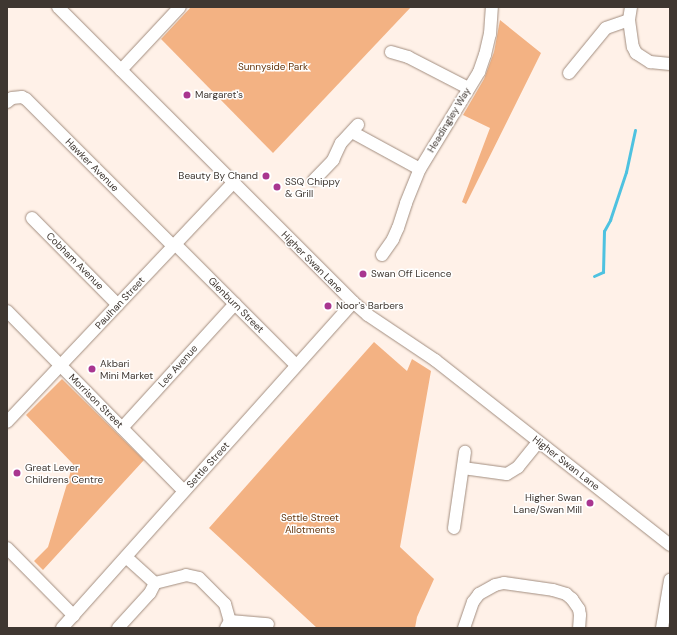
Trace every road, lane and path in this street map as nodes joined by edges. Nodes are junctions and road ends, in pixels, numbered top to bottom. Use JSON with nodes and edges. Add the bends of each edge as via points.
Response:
{"nodes":[{"id":1,"x":58,"y":7,"type":"edge"},
{"id":2,"x":180,"y":7,"type":"edge"},
{"id":3,"x":492,"y":7,"type":"edge"},
{"id":4,"x":631,"y":7,"type":"edge"},
{"id":5,"x":629,"y":20,"type":"junction"},
{"id":6,"x":391,"y":52,"type":"dead end"},
{"id":7,"x":670,"y":64,"type":"edge"},
{"id":8,"x":121,"y":70,"type":"junction"},
{"id":9,"x":569,"y":73,"type":"dead end"},
{"id":10,"x":468,"y":88,"type":"junction"},
{"id":11,"x":7,"y":102,"type":"edge"},
{"id":12,"x":420,"y":169,"type":"junction"},
{"id":13,"x":314,"y":180,"type":"dead end"},
{"id":14,"x":233,"y":183,"type":"junction"},
{"id":15,"x":32,"y":218,"type":"dead end"},
{"id":16,"x":174,"y":245,"type":"junction"},
{"id":17,"x":382,"y":255,"type":"dead end"},
{"id":18,"x":353,"y":302,"type":"junction"},
{"id":19,"x":235,"y":304,"type":"junction"},
{"id":20,"x":118,"y":305,"type":"junction"},
{"id":21,"x":7,"y":312,"type":"edge"},
{"id":22,"x":296,"y":365,"type":"junction"},
{"id":23,"x":61,"y":366,"type":"junction"},
{"id":24,"x":7,"y":422,"type":"edge"},
{"id":25,"x":122,"y":428,"type":"junction"},
{"id":26,"x":538,"y":442,"type":"junction"},
{"id":27,"x":466,"y":452,"type":"dead end"},
{"id":28,"x":463,"y":468,"type":"junction"},
{"id":29,"x":184,"y":491,"type":"junction"},
{"id":30,"x":454,"y":528,"type":"dead end"},
{"id":31,"x":670,"y":545,"type":"edge"},
{"id":32,"x":7,"y":548,"type":"edge"},
{"id":33,"x":126,"y":556,"type":"junction"},
{"id":34,"x":670,"y":580,"type":"edge"},
{"id":35,"x":155,"y":583,"type":"junction"},
{"id":36,"x":74,"y":616,"type":"junction"},
{"id":37,"x":228,"y":624,"type":"edge"},
{"id":38,"x":268,"y":624,"type":"dead end"},
{"id":39,"x":62,"y":628,"type":"edge"},
{"id":40,"x":118,"y":628,"type":"edge"},
{"id":41,"x":464,"y":628,"type":"edge"},
{"id":42,"x":579,"y":628,"type":"edge"},
{"id":43,"x":662,"y":628,"type":"edge"}],
"edges":[{"from":1,"to":8,"type":"street","name":"Higher Swan Lane"},
{"from":2,"to":8,"type":"street"},
{"from":3,"to":10,"type":"street","name":"Headingley Way","via":[[485,55]]},
{"from":4,"to":5,"type":"street"},
{"from":5,"to":7,"type":"street","via":[[636,54],[650,62]]},
{"from":5,"to":9,"type":"street","via":[[606,28],[584,61]]},
{"from":6,"to":10,"type":"street","via":[[407,52]]},
{"from":8,"to":14,"type":"street","name":"Higher Swan Lane"},
{"from":10,"to":12,"type":"street","name":"Headingley Way"},
{"from":11,"to":16,"type":"street","name":"Hawker Avenue","via":[[12,98],[26,99]]},
{"from":12,"to":13,"type":"street","via":[[355,129],[341,142],[334,160],[322,166]]},
{"from":12,"to":17,"type":"street","name":"Headingley Way","via":[[392,229],[388,248]]},
{"from":14,"to":16,"type":"street","name":"Paulhan Street"},
{"from":14,"to":18,"type":"street","name":"Higher Swan Lane"},
{"from":15,"to":20,"type":"street","name":"Cobham Avenue"},
{"from":16,"to":19,"type":"street","name":"Glenburn Street"},
{"from":16,"to":20,"type":"street","name":"Paulhan Street"},
{"from":18,"to":22,"type":"street","name":"Settle Street"},
{"from":18,"to":26,"type":"street","name":"Higher Swan Lane","via":[[435,360]]},
{"from":19,"to":22,"type":"street","name":"Glenburn Street"},
{"from":19,"to":25,"type":"street","name":"Lee Avenue"},
{"from":20,"to":23,"type":"street","name":"Paulhan Street"},
{"from":21,"to":23,"type":"street","name":"Morrison Street"},
{"from":22,"to":29,"type":"street","name":"Settle Street"},
{"from":23,"to":24,"type":"street","name":"Paulhan Street"},
{"from":23,"to":25,"type":"street","name":"Morrison Street"},
{"from":25,"to":29,"type":"street","name":"Morrison Street"},
{"from":26,"to":28,"type":"street","via":[[518,467],[507,474]]},
{"from":26,"to":31,"type":"street","name":"Higher Swan Lane"},
{"from":27,"to":28,"type":"street"},
{"from":28,"to":30,"type":"street","via":[[461,514]]},
{"from":29,"to":33,"type":"street","name":"Settle Street"},
{"from":32,"to":36,"type":"street"},
{"from":33,"to":35,"type":"street"},
{"from":33,"to":36,"type":"street","name":"Settle Street"},
{"from":34,"to":43,"type":"street"},
{"from":35,"to":37,"type":"street","via":[[186,575],[198,578],[225,604]]},
{"from":35,"to":40,"type":"street","via":[[150,593]]},
{"from":36,"to":39,"type":"street","name":"Settle Street"},
{"from":37,"to":38,"type":"street"},
{"from":41,"to":42,"type":"street","via":[[473,602],[479,594],[504,583],[566,594],[579,609]]}]}
